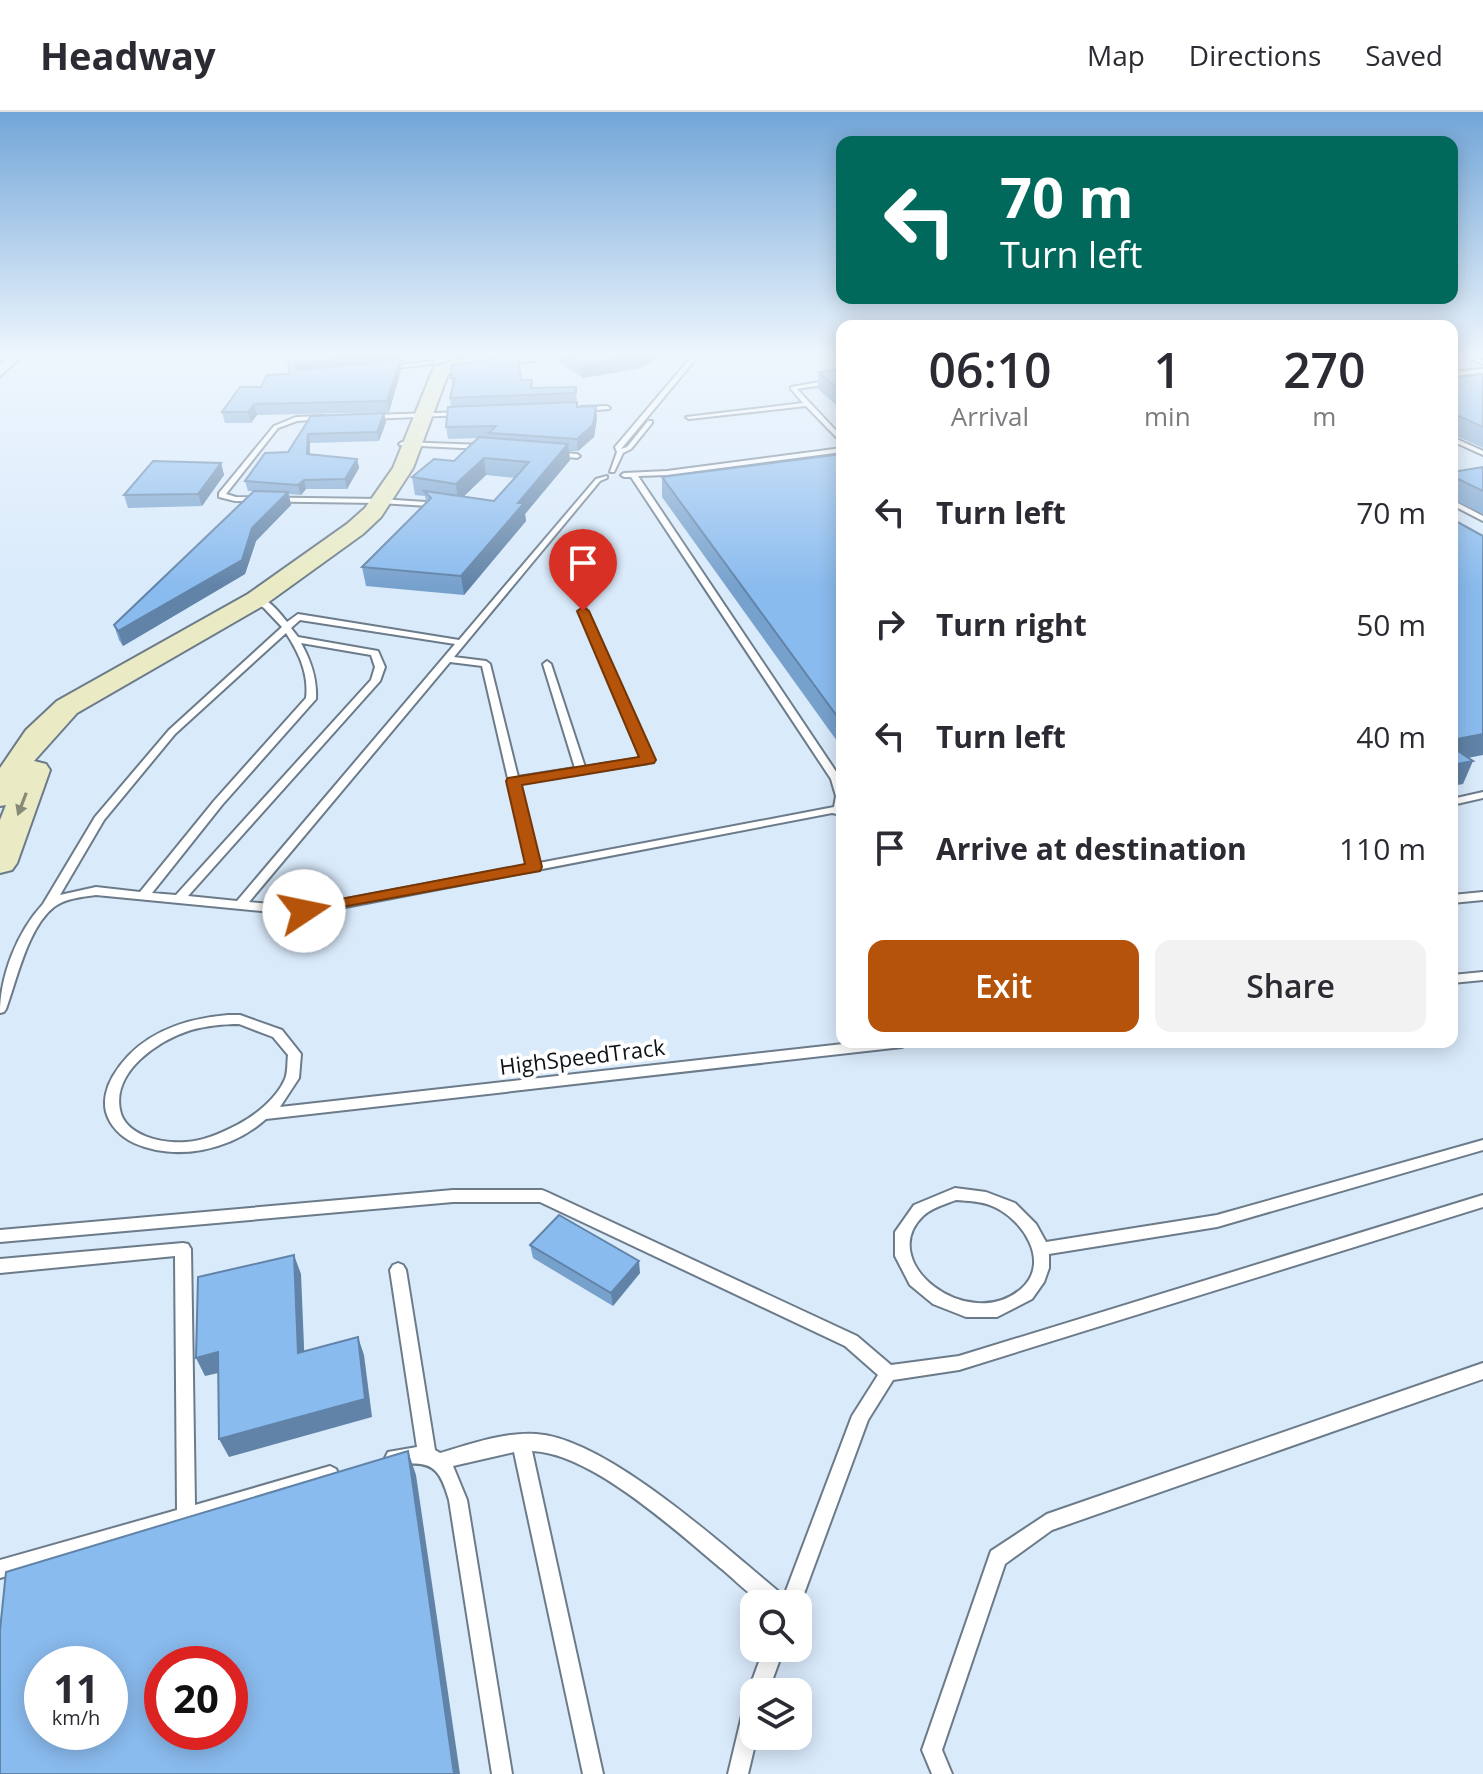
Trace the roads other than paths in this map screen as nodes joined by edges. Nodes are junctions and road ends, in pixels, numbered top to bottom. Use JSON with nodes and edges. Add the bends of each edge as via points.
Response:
{"nodes":[{"id":1,"x":272,"y":433,"type":"edge"},
{"id":2,"x":413,"y":433,"type":"edge"},
{"id":3,"x":630,"y":433,"type":"edge"},
{"id":4,"x":642,"y":433,"type":"edge"},
{"id":5,"x":1458,"y":442,"type":"edge"},
{"id":6,"x":409,"y":444,"type":"junction"},
{"id":7,"x":489,"y":448,"type":"edge"},
{"id":8,"x":836,"y":451,"type":"edge"},
{"id":9,"x":620,"y":452,"type":"junction"},
{"id":10,"x":548,"y":453,"type":"edge"},
{"id":11,"x":1483,"y":453,"type":"edge"},
{"id":12,"x":577,"y":456,"type":"edge"},
{"id":13,"x":609,"y":474,"type":"junction"},
{"id":14,"x":628,"y":474,"type":"junction"},
{"id":15,"x":372,"y":501,"type":"junction"},
{"id":16,"x":1458,"y":505,"type":"edge"},
{"id":17,"x":454,"y":506,"type":"edge"},
{"id":18,"x":1483,"y":519,"type":"edge"},
{"id":19,"x":257,"y":599,"type":"junction"},
{"id":20,"x":583,"y":611,"type":"dead end"},
{"id":21,"x":287,"y":626,"type":"junction"},
{"id":22,"x":294,"y":639,"type":"junction"},
{"id":23,"x":462,"y":643,"type":"junction"},
{"id":24,"x":448,"y":659,"type":"junction"},
{"id":25,"x":547,"y":664,"type":"dead end"},
{"id":26,"x":31,"y":750,"type":"junction"},
{"id":27,"x":581,"y":771,"type":"junction"},
{"id":28,"x":836,"y":779,"type":"edge"},
{"id":29,"x":513,"y":781,"type":"junction"},
{"id":30,"x":1483,"y":795,"type":"edge"},
{"id":31,"x":0,"y":797,"type":"edge"},
{"id":32,"x":1458,"y":801,"type":"edge"},
{"id":33,"x":836,"y":812,"type":"edge"},
{"id":34,"x":0,"y":863,"type":"edge"},
{"id":35,"x":534,"y":867,"type":"junction"},
{"id":36,"x":143,"y":896,"type":"junction"},
{"id":37,"x":1483,"y":896,"type":"edge"},
{"id":38,"x":1458,"y":898,"type":"edge"},
{"id":39,"x":178,"y":900,"type":"junction"},
{"id":40,"x":49,"y":905,"type":"junction"},
{"id":41,"x":239,"y":906,"type":"junction"},
{"id":42,"x":1483,"y":976,"type":"edge"},
{"id":43,"x":1458,"y":978,"type":"edge"},
{"id":44,"x":0,"y":1009,"type":"edge"},
{"id":45,"x":849,"y":1048,"type":"edge"},
{"id":46,"x":267,"y":1114,"type":"junction"},
{"id":47,"x":1483,"y":1145,"type":"edge"},
{"id":48,"x":1483,"y":1201,"type":"edge"},
{"id":49,"x":0,"y":1236,"type":"edge"},
{"id":50,"x":1041,"y":1249,"type":"junction"},
{"id":51,"x":0,"y":1266,"type":"edge"},
{"id":52,"x":398,"y":1270,"type":"dead end"},
{"id":53,"x":1483,"y":1371,"type":"edge"},
{"id":54,"x":888,"y":1373,"type":"junction"},
{"id":55,"x":521,"y":1442,"type":"junction"},
{"id":56,"x":434,"y":1458,"type":"junction"},
{"id":57,"x":186,"y":1516,"type":"junction"},
{"id":58,"x":0,"y":1569,"type":"edge"},
{"id":59,"x":761,"y":1590,"type":"edge"},
{"id":60,"x":796,"y":1590,"type":"edge"},
{"id":61,"x":744,"y":1750,"type":"edge"},
{"id":62,"x":502,"y":1774,"type":"edge"},
{"id":63,"x":593,"y":1774,"type":"edge"},
{"id":64,"x":738,"y":1774,"type":"edge"},
{"id":65,"x":942,"y":1774,"type":"edge"}],
"edges":[{"from":1,"to":15,"type":"lane","via":[[222,495]]},
{"from":2,"to":6,"type":"street"},
{"from":3,"to":9,"type":"lane","via":[[617,448]]},
{"from":4,"to":9,"type":"lane"},
{"from":5,"to":11,"type":"lane"},
{"from":6,"to":7,"type":"lane"},
{"from":6,"to":15,"type":"street"},
{"from":8,"to":14,"type":"lane"},
{"from":9,"to":13,"type":"lane"},
{"from":10,"to":12,"type":"lane"},
{"from":13,"to":14,"type":"lane"},
{"from":13,"to":23,"type":"lane","via":[[598,480]]},
{"from":14,"to":28,"type":"lane"},
{"from":15,"to":17,"type":"lane"},
{"from":15,"to":19,"type":"street","via":[[346,536]]},
{"from":16,"to":18,"type":"lane"},
{"from":19,"to":21,"type":"lane"},
{"from":19,"to":26,"type":"street","via":[[67,707],[50,720]]},
{"from":20,"to":27,"type":"lane","via":[[648,760]]},
{"from":21,"to":22,"type":"lane"},
{"from":21,"to":23,"type":"lane","via":[[298,617]]},
{"from":21,"to":40,"type":"lane","via":[[172,732],[99,819]]},
{"from":22,"to":36,"type":"lane","via":[[313,679],[311,699]]},
{"from":22,"to":39,"type":"lane","via":[[375,653],[380,667],[375,681]]},
{"from":23,"to":24,"type":"lane"},
{"from":24,"to":29,"type":"lane","via":[[486,664]]},
{"from":24,"to":41,"type":"lane"},
{"from":25,"to":27,"type":"lane"},
{"from":26,"to":31,"type":"street","via":[[16,761]]},
{"from":26,"to":34,"type":"street","one_way":true,"via":[[40,758]]},
{"from":27,"to":29,"type":"lane"},
{"from":29,"to":35,"type":"lane"},
{"from":30,"to":32,"type":"lane"},
{"from":33,"to":35,"type":"lane"},
{"from":35,"to":41,"type":"lane","via":[[304,911]]},
{"from":36,"to":39,"type":"lane"},
{"from":36,"to":40,"type":"lane","via":[[96,891]]},
{"from":37,"to":38,"type":"lane"},
{"from":39,"to":41,"type":"lane"},
{"from":40,"to":44,"type":"lane","via":[[34,922]]},
{"from":42,"to":43,"type":"lane"},
{"from":45,"to":46,"type":"lane","name":"HighSpeedTrack"},
{"from":46,"to":46,"type":"lane","via":[[243,1131],[183,1148],[132,1138],[117,1124],[111,1106],[115,1083],[152,1042],[180,1028],[240,1019],[266,1024],[285,1036],[295,1053],[295,1075]]},
{"from":47,"to":50,"type":"lane","via":[[1217,1221]]},
{"from":48,"to":54,"type":"lane","via":[[959,1363]]},
{"from":49,"to":54,"type":"lane","via":[[453,1196],[542,1196],[851,1341]]},
{"from":50,"to":50,"type":"lane","via":[[1042,1269],[1026,1294],[999,1309],[975,1311],[951,1306],[921,1287],[903,1261],[900,1242],[916,1209],[955,1194],[977,1195],[1019,1214]]},
{"from":51,"to":57,"type":"lane","via":[[183,1249]]},
{"from":52,"to":56,"type":"lane"},
{"from":53,"to":65,"type":"lane","via":[[1047,1523],[998,1558],[932,1750]]},
{"from":54,"to":60,"type":"lane","via":[[861,1416]]},
{"from":55,"to":56,"type":"lane"},
{"from":55,"to":59,"type":"lane","via":[[551,1444],[588,1459]]},
{"from":55,"to":63,"type":"lane"},
{"from":56,"to":57,"type":"lane","via":[[406,1455]]},
{"from":56,"to":62,"type":"lane","via":[[450,1473],[458,1500]]},
{"from":57,"to":58,"type":"lane"},
{"from":61,"to":64,"type":"lane"}]}
